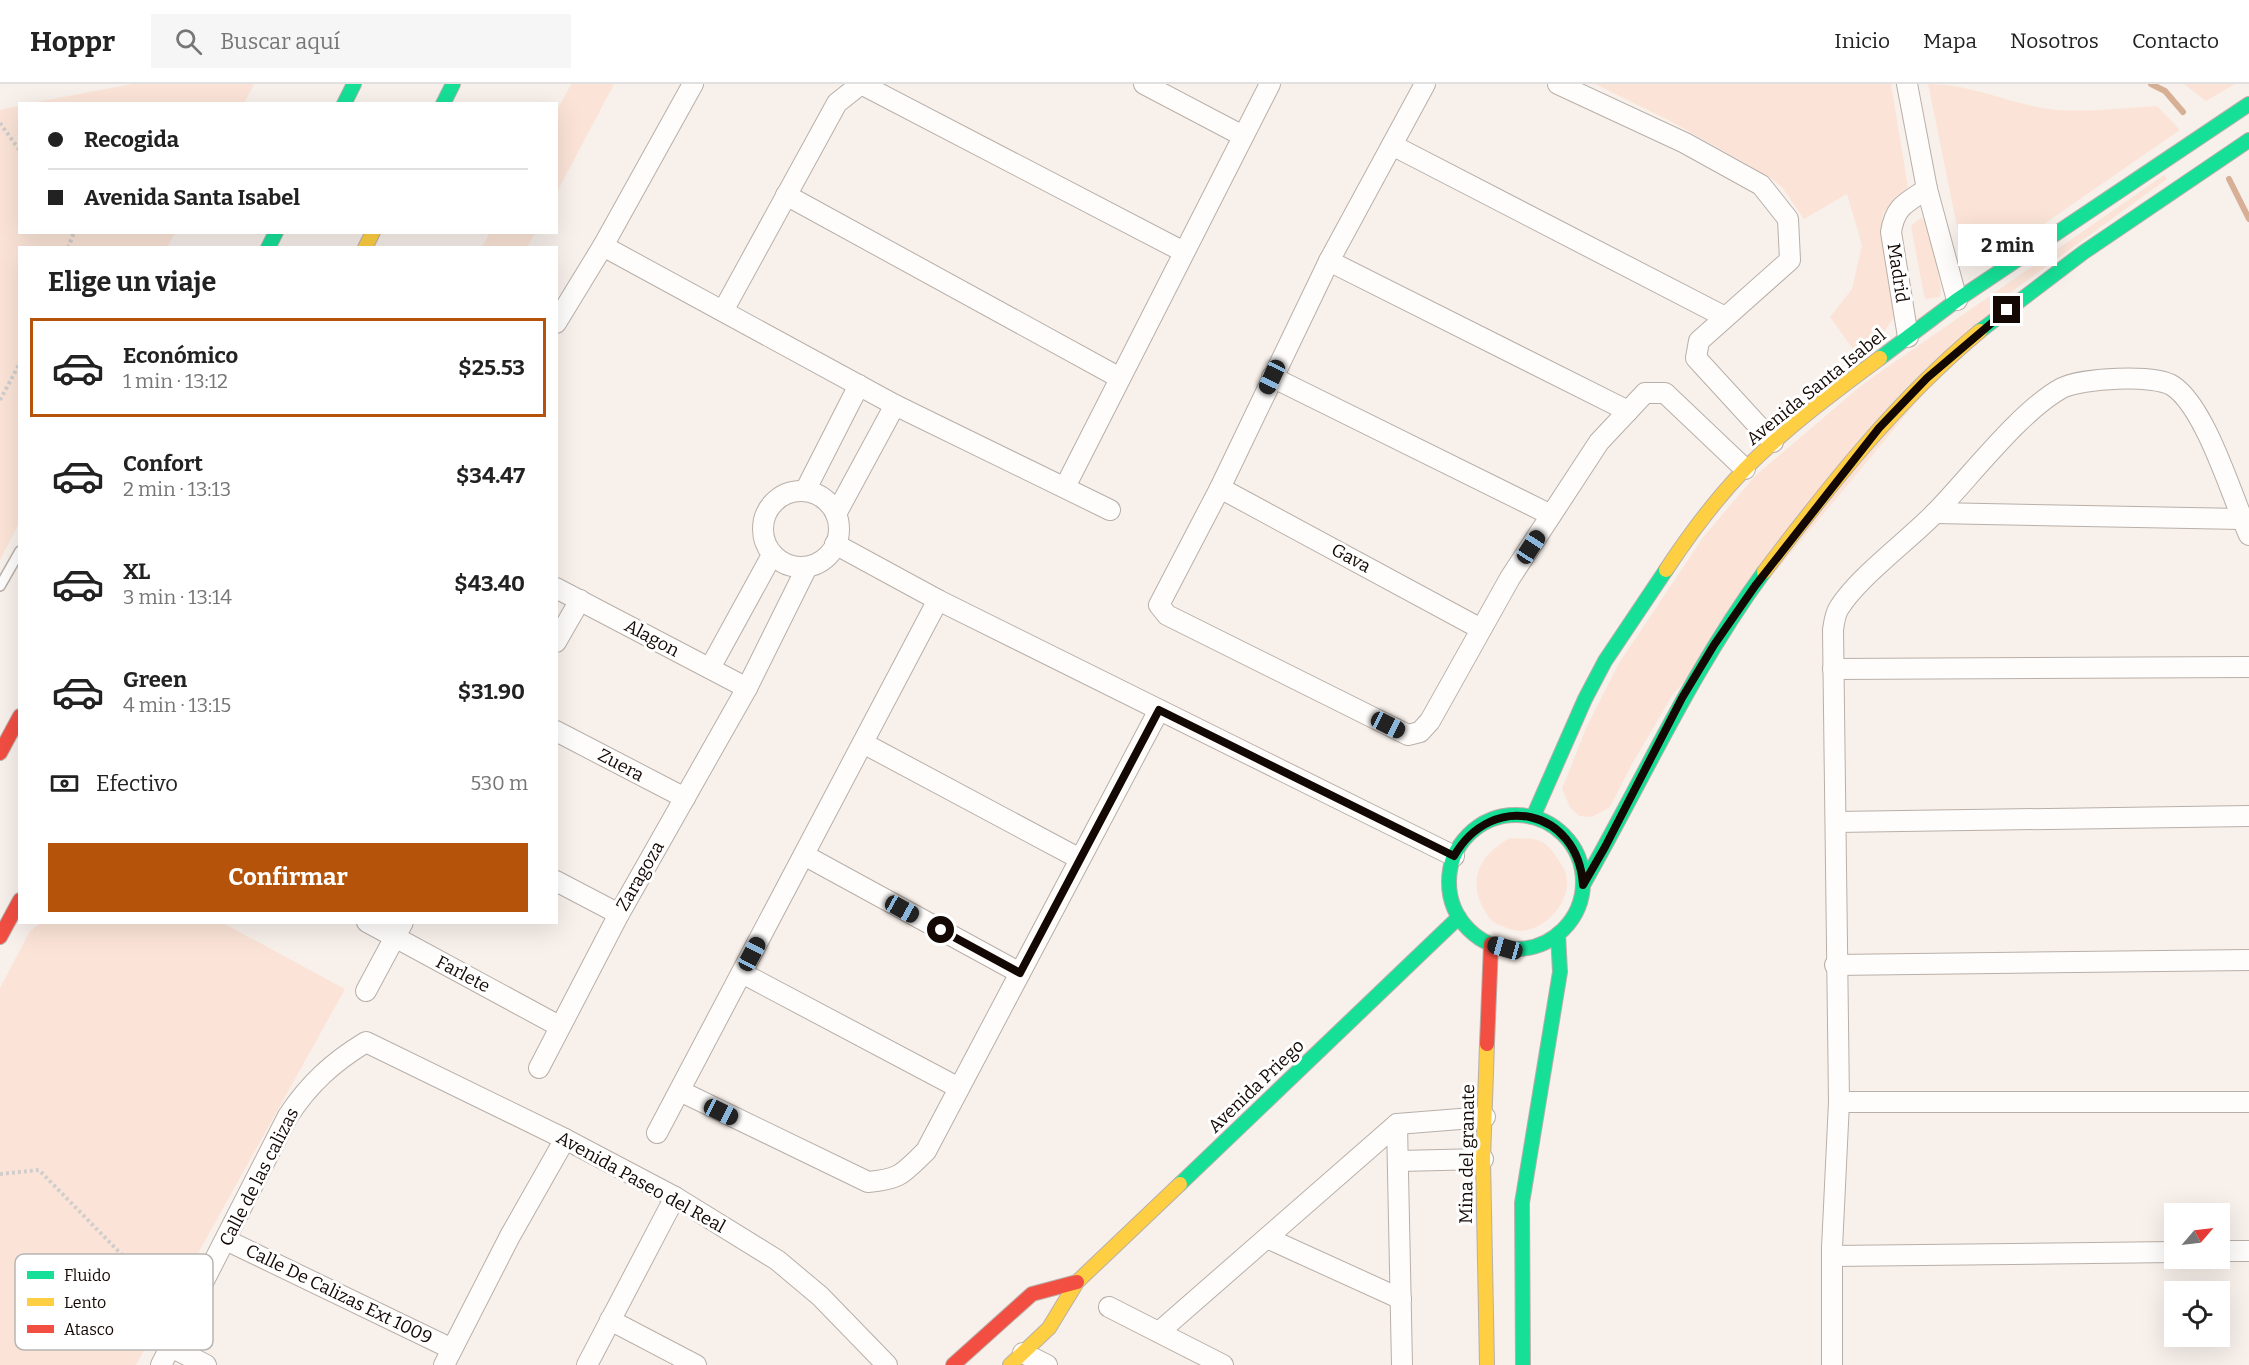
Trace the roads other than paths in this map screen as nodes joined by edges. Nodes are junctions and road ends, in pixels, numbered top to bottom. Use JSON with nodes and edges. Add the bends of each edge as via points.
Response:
{"nodes":[{"id":1,"x":354,"y":84,"type":"edge"},
{"id":2,"x":453,"y":84,"type":"edge"},
{"id":3,"x":693,"y":84,"type":"edge"},
{"id":4,"x":861,"y":84,"type":"edge"},
{"id":5,"x":1144,"y":84,"type":"edge"},
{"id":6,"x":1270,"y":84,"type":"edge"},
{"id":7,"x":1425,"y":84,"type":"edge"},
{"id":8,"x":1558,"y":84,"type":"edge"},
{"id":9,"x":1907,"y":84,"type":"edge"},
{"id":10,"x":345,"y":102,"type":"edge"},
{"id":11,"x":443,"y":102,"type":"edge"},
{"id":12,"x":2249,"y":104,"type":"edge"},
{"id":13,"x":1243,"y":136,"type":"junction"},
{"id":14,"x":2249,"y":140,"type":"edge"},
{"id":15,"x":1392,"y":145,"type":"junction"},
{"id":16,"x":1927,"y":189,"type":"junction"},
{"id":17,"x":786,"y":195,"type":"junction"},
{"id":18,"x":603,"y":246,"type":"junction"},
{"id":19,"x":1184,"y":252,"type":"junction"},
{"id":20,"x":1329,"y":261,"type":"junction"},
{"id":21,"x":1957,"y":300,"type":"junction"},
{"id":22,"x":723,"y":311,"type":"junction"},
{"id":23,"x":1725,"y":317,"type":"junction"},
{"id":24,"x":558,"y":320,"type":"edge"},
{"id":25,"x":1908,"y":337,"type":"junction"},
{"id":26,"x":1272,"y":377,"type":"junction"},
{"id":27,"x":1120,"y":378,"type":"junction"},
{"id":28,"x":859,"y":385,"type":"junction"},
{"id":29,"x":895,"y":405,"type":"junction"},
{"id":30,"x":1628,"y":411,"type":"junction"},
{"id":31,"x":1773,"y":442,"type":"junction"},
{"id":32,"x":1745,"y":469,"type":"junction"},
{"id":33,"x":1065,"y":488,"type":"junction"},
{"id":34,"x":1220,"y":488,"type":"junction"},
{"id":35,"x":805,"y":491,"type":"junction"},
{"id":36,"x":1110,"y":510,"type":"dead end"},
{"id":37,"x":1935,"y":513,"type":"junction"},
{"id":38,"x":836,"y":514,"type":"junction"},
{"id":39,"x":1551,"y":515,"type":"junction"},
{"id":40,"x":2246,"y":527,"type":"edge"},
{"id":41,"x":835,"y":544,"type":"junction"},
{"id":42,"x":18,"y":554,"type":"edge"},
{"id":43,"x":772,"y":555,"type":"junction"},
{"id":44,"x":807,"y":567,"type":"junction"},
{"id":45,"x":0,"y":586,"type":"edge"},
{"id":46,"x":558,"y":589,"type":"edge"},
{"id":47,"x":579,"y":600,"type":"junction"},
{"id":48,"x":938,"y":600,"type":"junction"},
{"id":49,"x":1481,"y":629,"type":"junction"},
{"id":50,"x":558,"y":638,"type":"edge"},
{"id":51,"x":2249,"y":667,"type":"edge"},
{"id":52,"x":710,"y":668,"type":"junction"},
{"id":53,"x":1833,"y":669,"type":"junction"},
{"id":54,"x":747,"y":688,"type":"junction"},
{"id":55,"x":1159,"y":710,"type":"junction"},
{"id":56,"x":18,"y":720,"type":"edge"},
{"id":57,"x":558,"y":732,"type":"edge"},
{"id":58,"x":863,"y":742,"type":"junction"},
{"id":59,"x":0,"y":753,"type":"edge"},
{"id":60,"x":685,"y":798,"type":"junction"},
{"id":61,"x":2249,"y":816,"type":"edge"},
{"id":62,"x":1533,"y":817,"type":"junction"},
{"id":63,"x":1836,"y":822,"type":"junction"},
{"id":64,"x":804,"y":855,"type":"junction"},
{"id":65,"x":1454,"y":856,"type":"junction"},
{"id":66,"x":1080,"y":859,"type":"junction"},
{"id":67,"x":558,"y":881,"type":"edge"},
{"id":68,"x":1583,"y":885,"type":"junction"},
{"id":69,"x":18,"y":904,"type":"edge"},
{"id":70,"x":619,"y":914,"type":"junction"},
{"id":71,"x":1459,"y":917,"type":"junction"},
{"id":72,"x":375,"y":924,"type":"edge"},
{"id":73,"x":399,"y":930,"type":"edge"},
{"id":74,"x":1558,"y":934,"type":"junction"},
{"id":75,"x":0,"y":937,"type":"edge"},
{"id":76,"x":1491,"y":944,"type":"junction"},
{"id":77,"x":2249,"y":960,"type":"edge"},
{"id":78,"x":1835,"y":965,"type":"junction"},
{"id":79,"x":742,"y":973,"type":"junction"},
{"id":80,"x":1020,"y":973,"type":"junction"},
{"id":81,"x":366,"y":991,"type":"dead end"},
{"id":82,"x":559,"y":1026,"type":"junction"},
{"id":83,"x":366,"y":1042,"type":"joint"},
{"id":84,"x":539,"y":1068,"type":"dead end"},
{"id":85,"x":959,"y":1088,"type":"junction"},
{"id":86,"x":680,"y":1091,"type":"junction"},
{"id":87,"x":1839,"y":1102,"type":"junction"},
{"id":88,"x":2249,"y":1102,"type":"edge"},
{"id":89,"x":1485,"y":1117,"type":"junction"},
{"id":90,"x":1397,"y":1124,"type":"junction"},
{"id":91,"x":657,"y":1133,"type":"dead end"},
{"id":92,"x":565,"y":1139,"type":"junction"},
{"id":93,"x":1483,"y":1159,"type":"junction"},
{"id":94,"x":1399,"y":1161,"type":"junction"},
{"id":95,"x":675,"y":1197,"type":"junction"},
{"id":96,"x":1267,"y":1238,"type":"junction"},
{"id":97,"x":226,"y":1240,"type":"junction"},
{"id":98,"x":2230,"y":1251,"type":"edge"},
{"id":99,"x":2249,"y":1251,"type":"edge"},
{"id":100,"x":2164,"y":1252,"type":"edge"},
{"id":101,"x":1832,"y":1256,"type":"junction"},
{"id":102,"x":213,"y":1265,"type":"edge"},
{"id":103,"x":1077,"y":1282,"type":"junction"},
{"id":104,"x":1401,"y":1299,"type":"junction"},
{"id":105,"x":1109,"y":1307,"type":"dead end"},
{"id":106,"x":610,"y":1320,"type":"junction"},
{"id":107,"x":1159,"y":1332,"type":"junction"},
{"id":108,"x":169,"y":1350,"type":"edge"},
{"id":109,"x":177,"y":1350,"type":"edge"},
{"id":110,"x":448,"y":1357,"type":"edge"},
{"id":111,"x":1017,"y":1359,"type":"edge"},
{"id":112,"x":161,"y":1365,"type":"edge"},
{"id":113,"x":206,"y":1365,"type":"edge"},
{"id":114,"x":587,"y":1365,"type":"edge"},
{"id":115,"x":696,"y":1365,"type":"edge"},
{"id":116,"x":887,"y":1365,"type":"edge"},
{"id":117,"x":953,"y":1365,"type":"edge"},
{"id":118,"x":1047,"y":1365,"type":"edge"},
{"id":119,"x":1223,"y":1365,"type":"edge"},
{"id":120,"x":1402,"y":1365,"type":"edge"},
{"id":121,"x":1487,"y":1365,"type":"edge"},
{"id":122,"x":1523,"y":1365,"type":"edge"},
{"id":123,"x":1832,"y":1365,"type":"edge"}],
"edges":[{"from":1,"to":10,"type":"main road"},
{"from":2,"to":11,"type":"main road"},
{"from":3,"to":18,"type":"street"},
{"from":4,"to":17,"type":"street","via":[[837,103]]},
{"from":4,"to":19,"type":"street"},
{"from":5,"to":13,"type":"street"},
{"from":6,"to":13,"type":"street"},
{"from":7,"to":15,"type":"street"},
{"from":8,"to":23,"type":"street","via":[[1685,143],[1761,185],[1788,219],[1790,260]]},
{"from":9,"to":16,"type":"street"},
{"from":12,"to":21,"type":"main road","name":"Avenida Santa Isabel"},
{"from":13,"to":19,"type":"street"},
{"from":14,"to":68,"type":"main road","via":[[2023,296],[1927,378],[1879,428],[1796,531],[1714,645]]},
{"from":15,"to":20,"type":"street"},
{"from":15,"to":23,"type":"street"},
{"from":16,"to":21,"type":"street"},
{"from":16,"to":25,"type":"street","name":"Madrid","via":[[1903,204],[1894,215],[1891,232]]},
{"from":17,"to":22,"type":"street"},
{"from":17,"to":27,"type":"street"},
{"from":18,"to":22,"type":"street"},
{"from":18,"to":24,"type":"street"},
{"from":19,"to":27,"type":"street"},
{"from":20,"to":26,"type":"street"},
{"from":20,"to":30,"type":"street"},
{"from":21,"to":25,"type":"main road","name":"Avenida Santa Isabel"},
{"from":22,"to":28,"type":"street"},
{"from":23,"to":31,"type":"street","via":[[1699,341],[1696,357]]},
{"from":25,"to":31,"type":"main road","name":"Avenida Santa Isabel","via":[[1827,396]]},
{"from":26,"to":34,"type":"street"},
{"from":26,"to":39,"type":"street"},
{"from":27,"to":33,"type":"street"},
{"from":28,"to":29,"type":"street"},
{"from":28,"to":35,"type":"street"},
{"from":29,"to":33,"type":"street"},
{"from":29,"to":38,"type":"street"},
{"from":30,"to":32,"type":"street","via":[[1645,393],[1665,393]]},
{"from":30,"to":39,"type":"street","via":[[1599,442]]},
{"from":31,"to":32,"type":"main road","name":"Avenida Santa Isabel"},
{"from":32,"to":62,"type":"main road","name":"Avenida Santa Isabel","via":[[1678,551],[1605,661]]},
{"from":33,"to":36,"type":"street"},
{"from":34,"to":49,"type":"street","name":"Gava"},
{"from":34,"to":49,"type":"street","via":[[1159,605],[1167,615],[1408,735],[1420,732],[1430,721]]},
{"from":35,"to":38,"type":"street","via":[[818,495]]},
{"from":35,"to":43,"type":"street","via":[[780,497],[770,506],[763,531]]},
{"from":37,"to":40,"type":"street"},
{"from":37,"to":40,"type":"street","via":[[2030,412],[2061,389],[2084,380],[2159,380],[2172,385],[2193,405]]},
{"from":37,"to":53,"type":"street","via":[[1838,610],[1833,630]]},
{"from":38,"to":41,"type":"street","via":[[839,527]]},
{"from":39,"to":49,"type":"street"},
{"from":41,"to":44,"type":"street","via":[[825,559]]},
{"from":41,"to":48,"type":"street"},
{"from":42,"to":45,"type":"lane"},
{"from":43,"to":44,"type":"street","via":[[795,567]]},
{"from":43,"to":52,"type":"street"},
{"from":44,"to":54,"type":"street","name":"Zaragoza"},
{"from":46,"to":47,"type":"street","name":"Alagon"},
{"from":47,"to":50,"type":"street"},
{"from":47,"to":52,"type":"street","name":"Alagon"},
{"from":48,"to":55,"type":"street"},
{"from":48,"to":58,"type":"street"},
{"from":51,"to":53,"type":"street"},
{"from":52,"to":54,"type":"street","name":"Alagon"},
{"from":53,"to":63,"type":"street"},
{"from":54,"to":60,"type":"street","name":"Zaragoza"},
{"from":55,"to":65,"type":"street"},
{"from":55,"to":66,"type":"street"},
{"from":56,"to":59,"type":"main road"},
{"from":57,"to":60,"type":"street","name":"Zuera"},
{"from":58,"to":64,"type":"street"},
{"from":58,"to":66,"type":"street"},
{"from":60,"to":70,"type":"street","name":"Zaragoza"},
{"from":61,"to":63,"type":"street"},
{"from":62,"to":65,"type":"main road","via":[[1501,816],[1486,822],[1473,830]]},
{"from":62,"to":68,"type":"main road","via":[[1547,823],[1571,844],[1580,864]]},
{"from":63,"to":78,"type":"street"},
{"from":64,"to":79,"type":"street"},
{"from":64,"to":80,"type":"street"},
{"from":65,"to":71,"type":"main road","via":[[1449,887]]},
{"from":66,"to":80,"type":"street"},
{"from":67,"to":70,"type":"street"},
{"from":68,"to":74,"type":"main road","via":[[1576,913]]},
{"from":69,"to":75,"type":"main road"},
{"from":70,"to":82,"type":"street","name":"Zaragoza"},
{"from":71,"to":76,"type":"main road","via":[[1478,938]]},
{"from":71,"to":103,"type":"main road","name":"Avenida Priego"},
{"from":72,"to":73,"type":"street","name":"Farlete"},
{"from":73,"to":81,"type":"street"},
{"from":73,"to":82,"type":"street","name":"Farlete"},
{"from":74,"to":76,"type":"main road","via":[[1546,942],[1519,949]]},
{"from":74,"to":122,"type":"main road","via":[[1560,972],[1522,1203]]},
{"from":76,"to":89,"type":"main road","name":"Mina del granate"},
{"from":77,"to":78,"type":"street"},
{"from":78,"to":87,"type":"street"},
{"from":79,"to":85,"type":"street"},
{"from":79,"to":86,"type":"street"},
{"from":80,"to":85,"type":"street"},
{"from":82,"to":84,"type":"street","name":"Zaragoza"},
{"from":83,"to":92,"type":"street","name":"Avenida Paseo del Real"},
{"from":83,"to":97,"type":"street","name":"Calle de las calizas","via":[[326,1069],[305,1090]]},
{"from":85,"to":86,"type":"street","via":[[926,1151],[892,1180],[867,1182]]},
{"from":86,"to":91,"type":"street"},
{"from":87,"to":88,"type":"street"},
{"from":87,"to":101,"type":"street"},
{"from":89,"to":90,"type":"street"},
{"from":89,"to":93,"type":"main road","name":"Mina del granate"},
{"from":90,"to":94,"type":"street"},
{"from":90,"to":96,"type":"street"},
{"from":92,"to":95,"type":"street","name":"Avenida Paseo del Real"},
{"from":92,"to":110,"type":"street"},
{"from":93,"to":94,"type":"street"},
{"from":93,"to":121,"type":"main road","name":"Mina del granate"},
{"from":94,"to":104,"type":"street"},
{"from":95,"to":106,"type":"street"},
{"from":95,"to":116,"type":"street","name":"Avenida Paseo del Real","via":[[777,1260],[820,1296]]},
{"from":96,"to":104,"type":"street"},
{"from":96,"to":107,"type":"street"},
{"from":97,"to":102,"type":"street","name":"Calle de las calizas"},
{"from":97,"to":110,"type":"street","name":"Calle De Calizas Ext 1009"},
{"from":98,"to":99,"type":"street"},
{"from":100,"to":101,"type":"street"},
{"from":101,"to":123,"type":"street"},
{"from":103,"to":111,"type":"main road","name":"Avenida Priego","via":[[1058,1320]]},
{"from":103,"to":117,"type":"main road","name":"Avenida Priego","via":[[1032,1294]]},
{"from":104,"to":120,"type":"street"},
{"from":105,"to":107,"type":"street"},
{"from":106,"to":114,"type":"street"},
{"from":106,"to":115,"type":"street"},
{"from":107,"to":119,"type":"street"},
{"from":108,"to":112,"type":"street","name":"Calle de las calizas"},
{"from":109,"to":113,"type":"street"},
{"from":111,"to":118,"type":"street"}]}
